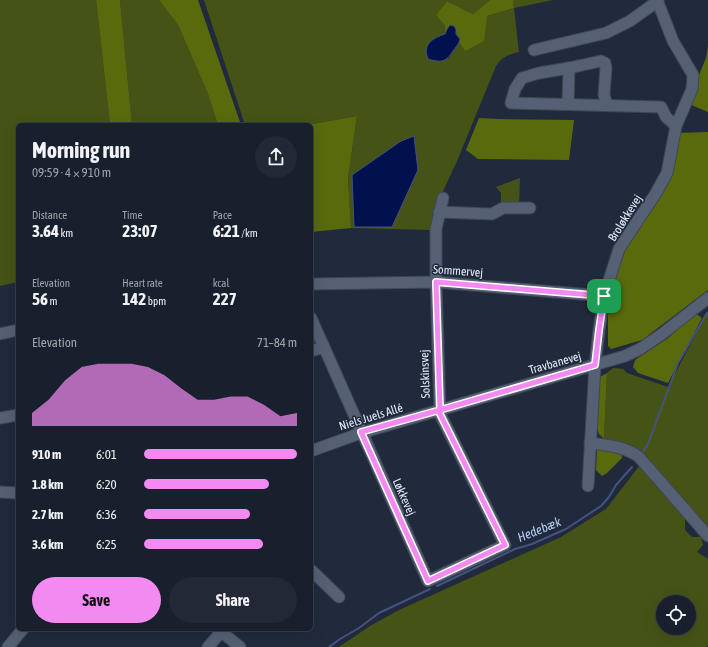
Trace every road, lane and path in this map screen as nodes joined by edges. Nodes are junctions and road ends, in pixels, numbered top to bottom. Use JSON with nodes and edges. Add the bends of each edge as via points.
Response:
{"nodes":[{"id":1,"x":657,"y":1,"type":"edge"},
{"id":2,"x":534,"y":50,"type":"dead end"},
{"id":3,"x":569,"y":68,"type":"junction"},
{"id":4,"x":568,"y":104,"type":"junction"},
{"id":5,"x":606,"y":105,"type":"junction"},
{"id":6,"x":676,"y":126,"type":"junction"},
{"id":7,"x":443,"y":198,"type":"dead end"},
{"id":8,"x":530,"y":208,"type":"dead end"},
{"id":9,"x":440,"y":212,"type":"junction"},
{"id":10,"x":436,"y":282,"type":"junction"},
{"id":11,"x":313,"y":284,"type":"edge"},
{"id":12,"x":604,"y":296,"type":"junction"},
{"id":13,"x":708,"y":298,"type":"edge"},
{"id":14,"x":313,"y":322,"type":"edge"},
{"id":15,"x":16,"y":330,"type":"edge"},
{"id":16,"x":0,"y":334,"type":"edge"},
{"id":17,"x":324,"y":347,"type":"junction"},
{"id":18,"x":313,"y":350,"type":"edge"},
{"id":19,"x":595,"y":365,"type":"junction"},
{"id":20,"x":440,"y":410,"type":"junction"},
{"id":21,"x":16,"y":414,"type":"edge"},
{"id":22,"x":0,"y":418,"type":"edge"},
{"id":23,"x":361,"y":432,"type":"junction"},
{"id":24,"x":590,"y":444,"type":"junction"},
{"id":25,"x":313,"y":450,"type":"edge"},
{"id":26,"x":588,"y":486,"type":"dead end"},
{"id":27,"x":0,"y":492,"type":"edge"},
{"id":28,"x":16,"y":493,"type":"edge"},
{"id":29,"x":708,"y":536,"type":"edge"},
{"id":30,"x":505,"y":545,"type":"joint"},
{"id":31,"x":313,"y":572,"type":"edge"},
{"id":32,"x":339,"y":597,"type":"dead end"},
{"id":33,"x":21,"y":631,"type":"edge"},
{"id":34,"x":218,"y":631,"type":"edge"},
{"id":35,"x":220,"y":631,"type":"edge"},
{"id":36,"x":8,"y":647,"type":"edge"},
{"id":37,"x":208,"y":647,"type":"edge"},
{"id":38,"x":240,"y":647,"type":"edge"}],
"edges":[{"from":1,"to":2,"type":"street","name":"Broløkkevej","via":[[630,21],[606,33]]},
{"from":1,"to":6,"type":"street","name":"Broløkkevej","via":[[673,41],[693,75],[692,89]]},
{"from":3,"to":4,"type":"street"},
{"from":3,"to":4,"type":"street","via":[[522,78],[510,103]]},
{"from":3,"to":5,"type":"street","via":[[601,61],[605,63]]},
{"from":4,"to":5,"type":"street"},
{"from":5,"to":6,"type":"street","via":[[661,107],[666,117]]},
{"from":6,"to":12,"type":"street","name":"Broløkkevej","via":[[667,173],[619,249]]},
{"from":7,"to":9,"type":"street","name":"Solskinsvej"},
{"from":8,"to":9,"type":"street","via":[[503,208],[492,214]]},
{"from":9,"to":10,"type":"street","name":"Solskinsvej","via":[[436,229]]},
{"from":10,"to":11,"type":"street","name":"Sommervej"},
{"from":10,"to":12,"type":"street","name":"Sommervej"},
{"from":10,"to":20,"type":"street","name":"Solskinsvej"},
{"from":12,"to":19,"type":"street","name":"Broløkkevej"},
{"from":13,"to":19,"type":"street","name":"Travbanevej","via":[[640,349]]},
{"from":14,"to":17,"type":"street","name":"Løkkevej"},
{"from":15,"to":16,"type":"street"},
{"from":17,"to":18,"type":"street"},
{"from":17,"to":23,"type":"street","name":"Løkkevej"},
{"from":19,"to":20,"type":"street","name":"Travbanevej"},
{"from":19,"to":24,"type":"street","name":"Broløkkevej"},
{"from":20,"to":23,"type":"street","name":"Niels Juels Allé"},
{"from":20,"to":30,"type":"street","name":"Solskinsvej"},
{"from":21,"to":22,"type":"street"},
{"from":23,"to":25,"type":"street","name":"Niels Juels Allé"},
{"from":23,"to":30,"type":"street","name":"Løkkevej","via":[[428,581]]},
{"from":24,"to":26,"type":"street","name":"Broløkkevej"},
{"from":24,"to":29,"type":"street","via":[[625,449],[634,453]]},
{"from":27,"to":28,"type":"street"},
{"from":31,"to":32,"type":"street"},
{"from":33,"to":36,"type":"street"},
{"from":34,"to":37,"type":"street"},
{"from":35,"to":38,"type":"street"}]}
